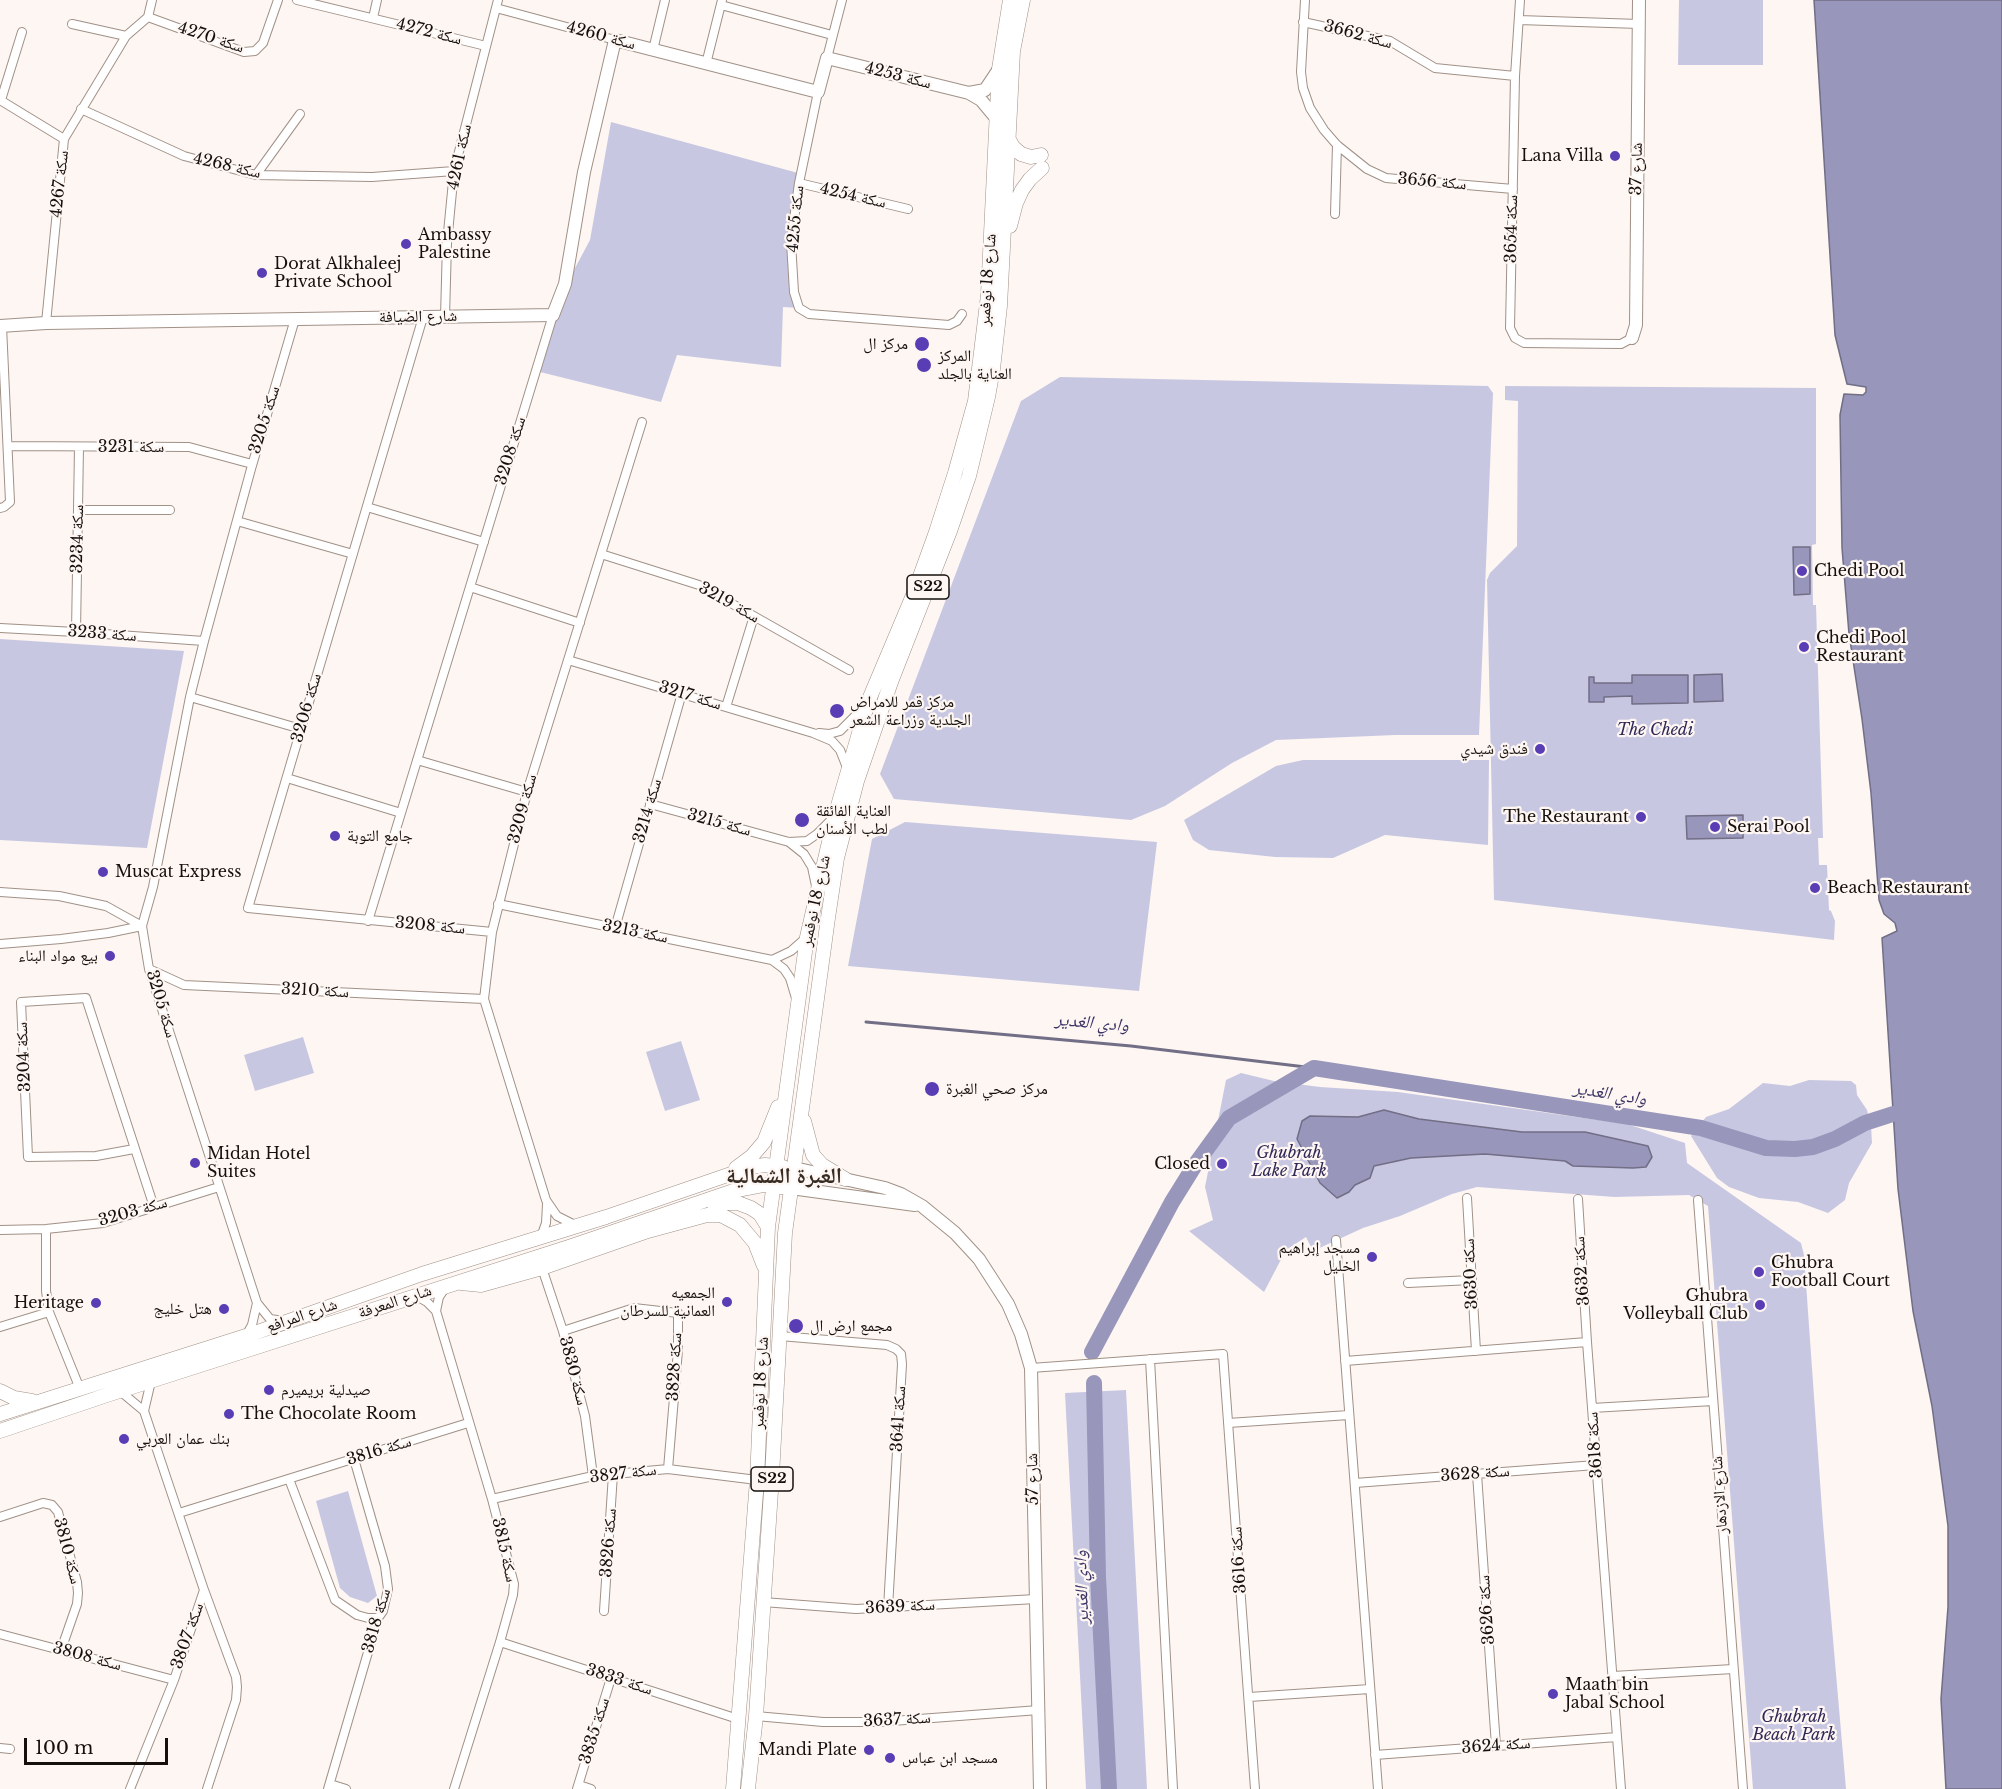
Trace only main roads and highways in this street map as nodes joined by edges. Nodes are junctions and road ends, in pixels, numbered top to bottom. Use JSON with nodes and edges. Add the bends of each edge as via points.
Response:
{"nodes":[{"id":1,"x":1010,"y":0,"type":"edge"},
{"id":2,"x":1023,"y":0,"type":"edge"},
{"id":3,"x":1008,"y":138,"type":"junction"},
{"id":4,"x":1001,"y":272,"type":"junction"},
{"id":5,"x":788,"y":1080,"type":"junction"},
{"id":6,"x":802,"y":1109,"type":"junction"},
{"id":7,"x":776,"y":1166,"type":"junction"},
{"id":8,"x":794,"y":1168,"type":"junction"},
{"id":9,"x":722,"y":1176,"type":"junction"},
{"id":10,"x":845,"y":1179,"type":"road end"},
{"id":11,"x":773,"y":1185,"type":"junction"},
{"id":12,"x":791,"y":1188,"type":"junction"},
{"id":13,"x":696,"y":1205,"type":"junction"},
{"id":14,"x":768,"y":1227,"type":"junction"},
{"id":15,"x":765,"y":1269,"type":"junction"},
{"id":16,"x":452,"y":1284,"type":"junction"},
{"id":17,"x":0,"y":1391,"type":"edge"},
{"id":18,"x":34,"y":1402,"type":"junction"},
{"id":19,"x":0,"y":1412,"type":"edge"},
{"id":20,"x":3,"y":1430,"type":"edge"},
{"id":21,"x":733,"y":1789,"type":"edge"},
{"id":22,"x":748,"y":1789,"type":"edge"}],
"edges":[{"from":1,"to":5,"type":"main road","name":"شارع 18 نوفمبر","number":"S22","via":[[999,69],[988,295],[975,401],[936,532],[868,702],[834,816],[807,937]]},
{"from":2,"to":3,"type":"main road","name":"شارع 18 نوفمبر","number":"S22","via":[[1014,51]]},
{"from":3,"to":4,"type":"main road","name":"شارع 18 نوفمبر","number":"S22"},
{"from":3,"to":4,"type":"main road","via":[[1021,153],[1042,162],[1016,203]]},
{"from":4,"to":6,"type":"main road","name":"شارع 18 نوفمبر","number":"S22","via":[[993,369],[969,476],[867,748],[837,858]]},
{"from":5,"to":7,"type":"main road","name":"شارع 18 نوفمبر","number":"S22"},
{"from":5,"to":9,"type":"main road","via":[[764,1142],[752,1156]]},
{"from":6,"to":8,"type":"main road","name":"شارع 18 نوفمبر","number":"S22"},
{"from":6,"to":10,"type":"main road","via":[[813,1155]]},
{"from":7,"to":8,"type":"main road"},
{"from":7,"to":9,"type":"main road","name":"شارع المرافع","via":[[751,1167]]},
{"from":7,"to":11,"type":"main road","name":"شارع 18 نوفمبر","number":"S22"},
{"from":8,"to":12,"type":"main road","name":"شارع 18 نوفمبر","number":"S22"},
{"from":9,"to":18,"type":"main road","name":"شارع المرافع","via":[[246,1336]]},
{"from":11,"to":12,"type":"main road","name":"شارع المعرفة"},
{"from":11,"to":13,"type":"main road","name":"شارع المعرفة","via":[[742,1189]]},
{"from":11,"to":14,"type":"main road","name":"شارع 18 نوفمبر","number":"S22"},
{"from":12,"to":22,"type":"main road","name":"شارع 18 نوفمبر","number":"S22"},
{"from":13,"to":14,"type":"main road","via":[[738,1203],[760,1214]]},
{"from":13,"to":16,"type":"main road","name":"شارع المعرفة"},
{"from":14,"to":15,"type":"main road","name":"شارع 18 نوفمبر","number":"S22"},
{"from":15,"to":16,"type":"main road","via":[[748,1233],[732,1219],[707,1215],[481,1285]]},
{"from":15,"to":21,"type":"main road","name":"شارع 18 نوفمبر","number":"S22","via":[[757,1480]]},
{"from":16,"to":20,"type":"main road","name":"شارع المعرفة"},
{"from":17,"to":18,"type":"main road"},
{"from":18,"to":19,"type":"main road","name":"شارع المرافع"}]}
